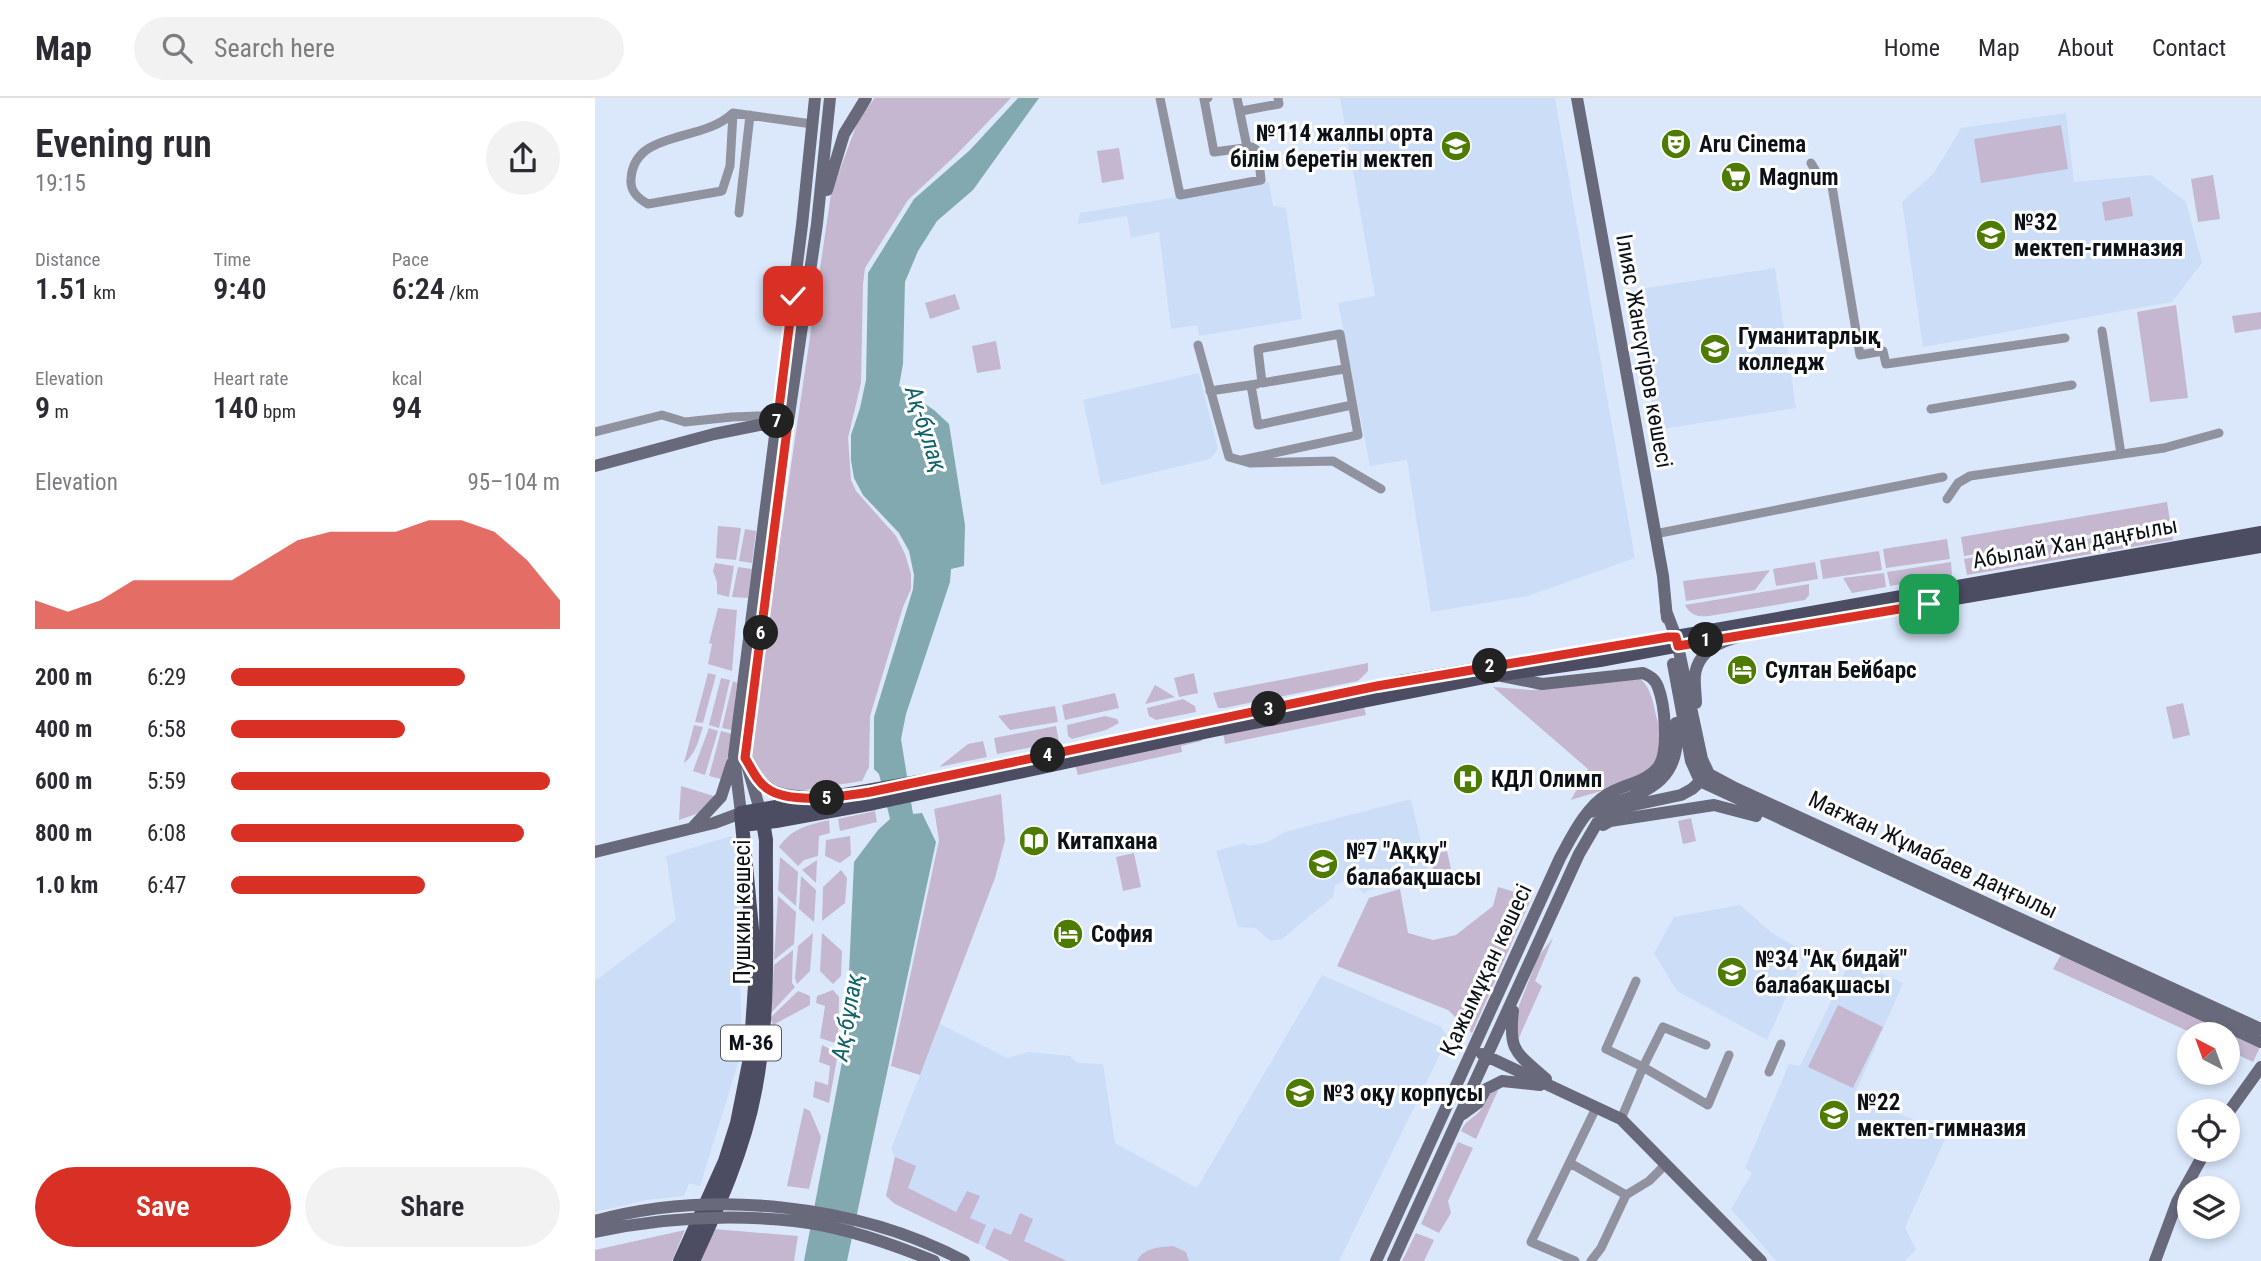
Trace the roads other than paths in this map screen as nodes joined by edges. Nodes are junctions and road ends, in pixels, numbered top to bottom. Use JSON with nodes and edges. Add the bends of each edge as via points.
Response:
{"nodes":[{"id":1,"x":815,"y":98,"type":"edge"},
{"id":2,"x":830,"y":98,"type":"edge"},
{"id":3,"x":866,"y":98,"type":"edge"},
{"id":4,"x":1160,"y":98,"type":"edge"},
{"id":5,"x":1208,"y":98,"type":"edge"},
{"id":6,"x":1237,"y":98,"type":"edge"},
{"id":7,"x":1278,"y":98,"type":"edge"},
{"id":8,"x":1577,"y":98,"type":"edge"},
{"id":9,"x":1241,"y":111,"type":"junction"},
{"id":10,"x":733,"y":113,"type":"junction"},
{"id":11,"x":750,"y":115,"type":"junction"},
{"id":12,"x":812,"y":124,"type":"junction"},
{"id":13,"x":1247,"y":147,"type":"junction"},
{"id":14,"x":1811,"y":163,"type":"dead end"},
{"id":15,"x":739,"y":213,"type":"dead end"},
{"id":16,"x":817,"y":224,"type":"junction"},
{"id":17,"x":2102,"y":331,"type":"dead end"},
{"id":18,"x":2065,"y":338,"type":"dead end"},
{"id":19,"x":1198,"y":345,"type":"dead end"},
{"id":20,"x":1344,"y":369,"type":"junction"},
{"id":21,"x":1262,"y":383,"type":"junction"},
{"id":22,"x":1251,"y":385,"type":"junction"},
{"id":23,"x":2072,"y":386,"type":"dead end"},
{"id":24,"x":1210,"y":391,"type":"junction"},
{"id":25,"x":1352,"y":405,"type":"junction"},
{"id":26,"x":1931,"y":409,"type":"dead end"},
{"id":27,"x":783,"y":419,"type":"junction"},
{"id":28,"x":595,"y":432,"type":"edge"},
{"id":29,"x":2219,"y":433,"type":"dead end"},
{"id":30,"x":2121,"y":454,"type":"junction"},
{"id":31,"x":1242,"y":460,"type":"junction"},
{"id":32,"x":595,"y":466,"type":"edge"},
{"id":33,"x":1943,"y":477,"type":"dead end"},
{"id":34,"x":1381,"y":489,"type":"dead end"},
{"id":35,"x":1947,"y":499,"type":"dead end"},
{"id":36,"x":2261,"y":533,"type":"edge"},
{"id":37,"x":1655,"y":534,"type":"junction"},
{"id":38,"x":2261,"y":546,"type":"edge"},
{"id":39,"x":1761,"y":631,"type":"junction"},
{"id":40,"x":1673,"y":642,"type":"junction"},
{"id":41,"x":1495,"y":675,"type":"junction"},
{"id":42,"x":1677,"y":680,"type":"junction"},
{"id":43,"x":1695,"y":724,"type":"junction"},
{"id":44,"x":740,"y":757,"type":"junction"},
{"id":45,"x":1704,"y":777,"type":"junction"},
{"id":46,"x":931,"y":785,"type":"junction"},
{"id":47,"x":833,"y":798,"type":"junction"},
{"id":48,"x":872,"y":798,"type":"junction"},
{"id":49,"x":1622,"y":807,"type":"junction"},
{"id":50,"x":1587,"y":814,"type":"junction"},
{"id":51,"x":762,"y":816,"type":"junction"},
{"id":52,"x":1772,"y":817,"type":"junction"},
{"id":53,"x":742,"y":819,"type":"junction"},
{"id":54,"x":694,"y":827,"type":"junction"},
{"id":55,"x":1589,"y":836,"type":"junction"},
{"id":56,"x":595,"y":852,"type":"edge"},
{"id":57,"x":746,"y":869,"type":"junction"},
{"id":58,"x":766,"y":870,"type":"junction"},
{"id":59,"x":1636,"y":981,"type":"dead end"},
{"id":60,"x":1514,"y":1000,"type":"junction"},
{"id":61,"x":2261,"y":1029,"type":"edge"},
{"id":62,"x":2261,"y":1042,"type":"edge"},
{"id":63,"x":1781,"y":1044,"type":"dead end"},
{"id":64,"x":1706,"y":1045,"type":"dead end"},
{"id":65,"x":1473,"y":1049,"type":"junction"},
{"id":66,"x":1729,"y":1055,"type":"dead end"},
{"id":67,"x":1488,"y":1056,"type":"junction"},
{"id":68,"x":1643,"y":1067,"type":"junction"},
{"id":69,"x":2261,"y":1068,"type":"edge"},
{"id":70,"x":1769,"y":1072,"type":"dead end"},
{"id":71,"x":1553,"y":1087,"type":"junction"},
{"id":72,"x":2238,"y":1099,"type":"edge"},
{"id":73,"x":1596,"y":1108,"type":"junction"},
{"id":74,"x":1460,"y":1116,"type":"junction"},
{"id":75,"x":1621,"y":1119,"type":"junction"},
{"id":76,"x":2199,"y":1162,"type":"edge"},
{"id":77,"x":1570,"y":1163,"type":"junction"},
{"id":78,"x":1666,"y":1164,"type":"junction"},
{"id":79,"x":1626,"y":1195,"type":"junction"},
{"id":80,"x":595,"y":1220,"type":"edge"},
{"id":81,"x":595,"y":1232,"type":"edge"},
{"id":82,"x":680,"y":1261,"type":"edge"},
{"id":83,"x":693,"y":1261,"type":"edge"},
{"id":84,"x":934,"y":1261,"type":"edge"},
{"id":85,"x":964,"y":1261,"type":"edge"},
{"id":86,"x":1376,"y":1261,"type":"edge"},
{"id":87,"x":1393,"y":1261,"type":"edge"},
{"id":88,"x":1575,"y":1261,"type":"edge"},
{"id":89,"x":1591,"y":1261,"type":"edge"},
{"id":90,"x":1762,"y":1261,"type":"edge"},
{"id":91,"x":2155,"y":1261,"type":"edge"}],
"edges":[{"from":1,"to":12,"type":"main road","name":"Пушкин көшесі"},
{"from":2,"to":16,"type":"main road","name":"Пушкин көшесі"},
{"from":3,"to":16,"type":"main road","via":[[844,134]]},
{"from":4,"to":13,"type":"street","via":[[1179,195],[1261,180],[1258,151]]},
{"from":5,"to":13,"type":"street","via":[[1204,99],[1214,152]]},
{"from":6,"to":9,"type":"street"},
{"from":7,"to":9,"type":"street","via":[[1279,104]]},
{"from":8,"to":37,"type":"main road","name":"Ілияс Жансүгіров көшесі"},
{"from":9,"to":13,"type":"street"},
{"from":10,"to":10,"type":"street","via":[[717,126],[650,146],[637,156],[631,183],[636,197],[647,204],[722,191],[730,166]]},
{"from":10,"to":11,"type":"street"},
{"from":11,"to":12,"type":"street"},
{"from":11,"to":15,"type":"street"},
{"from":12,"to":27,"type":"main road","name":"Пушкин көшесі"},
{"from":14,"to":18,"type":"street","via":[[1818,175],[1831,180],[1860,355],[1883,351],[1886,364]]},
{"from":16,"to":27,"type":"main road","name":"Пушкин көшесі"},
{"from":17,"to":30,"type":"street"},
{"from":19,"to":24,"type":"street"},
{"from":20,"to":21,"type":"street"},
{"from":20,"to":21,"type":"street","via":[[1340,334],[1258,349]]},
{"from":20,"to":25,"type":"street"},
{"from":21,"to":22,"type":"street"},
{"from":22,"to":24,"type":"street"},
{"from":22,"to":25,"type":"street","via":[[1258,425]]},
{"from":23,"to":26,"type":"street"},
{"from":24,"to":31,"type":"street","via":[[1229,457]]},
{"from":25,"to":31,"type":"street","via":[[1358,435]]},
{"from":27,"to":28,"type":"street","via":[[732,417],[685,422],[662,415]]},
{"from":27,"to":32,"type":"main road"},
{"from":27,"to":44,"type":"main road","name":"Пушкин көшесі"},
{"from":29,"to":30,"type":"street"},
{"from":30,"to":35,"type":"street","via":[[1970,476],[1958,483]]},
{"from":31,"to":34,"type":"street","via":[[1333,461]]},
{"from":33,"to":37,"type":"street"},
{"from":36,"to":40,"type":"main road","name":"Абылай Хан даңғылы"},
{"from":37,"to":40,"type":"main road","name":"Ілияс Жансүгіров көшесі"},
{"from":38,"to":39,"type":"main road","name":"Абылай Хан даңғылы"},
{"from":39,"to":40,"type":"main road","name":"Абылай Хан даңғылы"},
{"from":39,"to":43,"type":"main road","via":[[1719,643],[1703,656],[1695,676]]},
{"from":40,"to":41,"type":"main road","name":"Абылай Хан даңғылы"},
{"from":40,"to":42,"type":"main road"},
{"from":40,"to":43,"type":"main road"},
{"from":40,"to":46,"type":"main road","name":"Абылай Хан даңғылы","via":[[1377,686]]},
{"from":41,"to":46,"type":"main road","name":"Абылай Хан даңғылы"},
{"from":41,"to":50,"type":"main road","name":"Қажымұқан көшесі","via":[[1542,684],[1632,672],[1653,678],[1667,744],[1659,765],[1644,778],[1603,797]]},
{"from":42,"to":45,"type":"main road","via":[[1691,761]]},
{"from":42,"to":50,"type":"main road","via":[[1672,693],[1677,750],[1670,769],[1653,787]]},
{"from":43,"to":45,"type":"main road"},
{"from":44,"to":47,"type":"main road","via":[[769,790],[785,796]]},
{"from":44,"to":51,"type":"main road","name":"Пушкин көшесі"},
{"from":44,"to":53,"type":"main road","name":"Пушкин көшесі"},
{"from":44,"to":54,"type":"main road","via":[[721,797]]},
{"from":45,"to":49,"type":"main road","via":[[1681,795]]},
{"from":45,"to":52,"type":"main road","name":"Мағжан Жұмабаев даңғылы"},
{"from":45,"to":61,"type":"main road","name":"Мағжан Жұмабаев даңғылы"},
{"from":46,"to":48,"type":"main road","name":"Абылай Хан даңғылы"},
{"from":47,"to":48,"type":"main road","name":"Абылай Хан даңғылы"},
{"from":47,"to":51,"type":"main road","name":"Абылай Хан даңғылы"},
{"from":48,"to":51,"type":"main road","name":"Абылай Хан даңғылы"},
{"from":49,"to":50,"type":"main road"},
{"from":49,"to":55,"type":"main road","via":[[1597,823]]},
{"from":50,"to":65,"type":"main road","name":"Қажымұқан көшесі","via":[[1562,856]]},
{"from":51,"to":53,"type":"main road","name":"Абылай Хан даңғылы"},
{"from":51,"to":58,"type":"main road","name":"Пушкин көшесі","number":"M-36"},
{"from":52,"to":55,"type":"main road","via":[[1714,805],[1611,821]]},
{"from":52,"to":62,"type":"main road","name":"Мағжан Жұмабаев даңғылы"},
{"from":53,"to":54,"type":"main road"},
{"from":53,"to":57,"type":"main road","name":"Пушкин көшесі","number":"M-36"},
{"from":54,"to":56,"type":"main road"},
{"from":55,"to":60,"type":"main road","name":"Қажымұқан көшесі"},
{"from":57,"to":58,"type":"main road","via":[[760,863]]},
{"from":57,"to":82,"type":"main road","name":"Пушкин көшесі","number":"M-36","via":[[756,971],[746,1086],[725,1161]]},
{"from":58,"to":83,"type":"main road","name":"Пушкин көшесі","number":"M-36","via":[[765,1008],[755,1092],[734,1164]]},
{"from":59,"to":68,"type":"street","via":[[1606,1049]]},
{"from":60,"to":67,"type":"main road","name":"Қажымұқан көшесі"},
{"from":60,"to":71,"type":"main road","via":[[1513,1048]]},
{"from":63,"to":70,"type":"street"},
{"from":64,"to":68,"type":"street","via":[[1663,1027]]},
{"from":65,"to":67,"type":"main road"},
{"from":65,"to":86,"type":"main road","name":"Қажымұқан көшесі"},
{"from":66,"to":68,"type":"street","via":[[1708,1105]]},
{"from":67,"to":71,"type":"main road"},
{"from":67,"to":74,"type":"main road","name":"Қажымұқан көшесі"},
{"from":68,"to":75,"type":"street"},
{"from":69,"to":72,"type":"main road"},
{"from":71,"to":73,"type":"main road"},
{"from":71,"to":74,"type":"main road","via":[[1502,1081],[1486,1088],[1478,1102]]},
{"from":73,"to":75,"type":"main road"},
{"from":73,"to":77,"type":"street"},
{"from":74,"to":87,"type":"main road","name":"Қажымұқан көшесі"},
{"from":75,"to":78,"type":"main road"},
{"from":76,"to":91,"type":"main road","via":[[2177,1202]]},
{"from":77,"to":79,"type":"street"},
{"from":77,"to":88,"type":"street","via":[[1531,1242]]},
{"from":78,"to":79,"type":"street"},
{"from":78,"to":90,"type":"main road"},
{"from":79,"to":89,"type":"street"},
{"from":80,"to":85,"type":"main road","bridge":true,"via":[[660,1207],[798,1208],[863,1222]]},
{"from":81,"to":84,"type":"main road","bridge":true,"via":[[685,1219],[796,1221],[859,1235]]}]}
